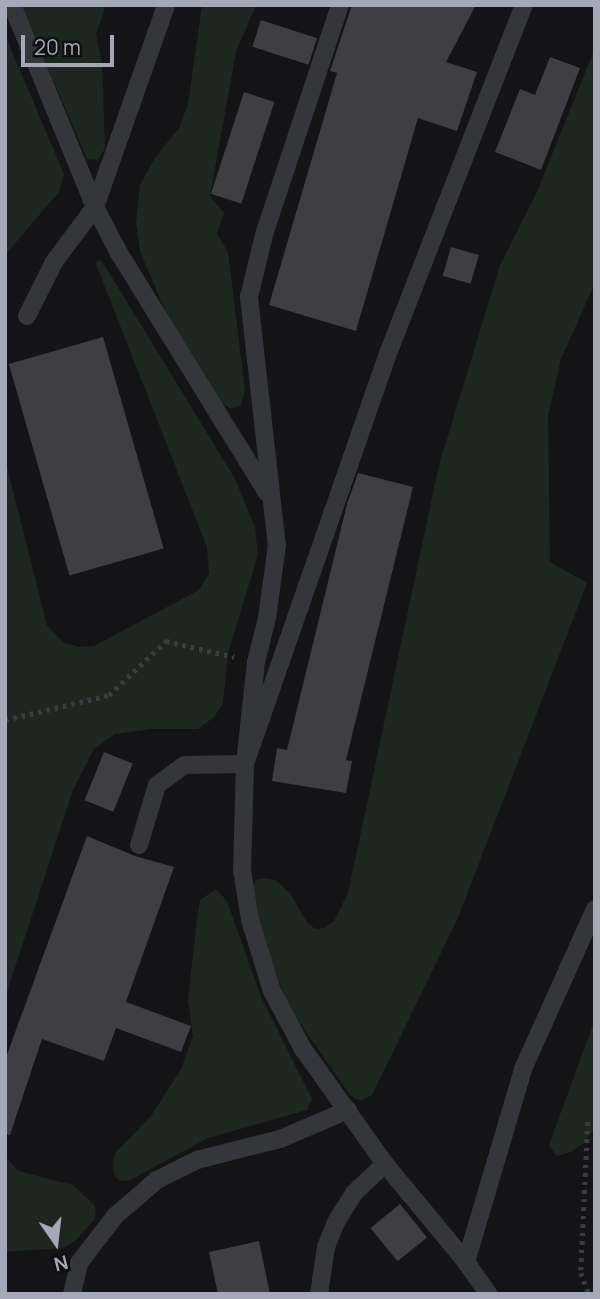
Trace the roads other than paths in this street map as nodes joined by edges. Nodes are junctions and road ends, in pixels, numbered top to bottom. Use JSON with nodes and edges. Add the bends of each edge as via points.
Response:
{"nodes":[{"id":1,"x":12,"y":5,"type":"edge"},
{"id":2,"x":166,"y":5,"type":"edge"},
{"id":3,"x":340,"y":5,"type":"edge"},
{"id":4,"x":524,"y":5,"type":"edge"},
{"id":5,"x":95,"y":207,"type":"junction"},
{"id":6,"x":27,"y":316,"type":"dead end"},
{"id":7,"x":270,"y":499,"type":"junction"},
{"id":8,"x":245,"y":764,"type":"junction"},
{"id":9,"x":139,"y":845,"type":"dead end"},
{"id":10,"x":595,"y":909,"type":"edge"},
{"id":11,"x":348,"y":1110,"type":"junction"},
{"id":12,"x":386,"y":1164,"type":"junction"},
{"id":13,"x":466,"y":1262,"type":"junction"},
{"id":14,"x":72,"y":1294,"type":"edge"},
{"id":15,"x":319,"y":1294,"type":"edge"},
{"id":16,"x":488,"y":1294,"type":"edge"}],
"edges":[{"from":1,"to":5,"type":"lane"},
{"from":2,"to":5,"type":"lane"},
{"from":3,"to":7,"type":"lane","via":[[264,235],[249,297]]},
{"from":4,"to":8,"type":"lane","via":[[387,356]]},
{"from":5,"to":6,"type":"lane","via":[[54,262]]},
{"from":5,"to":7,"type":"lane"},
{"from":7,"to":8,"type":"lane","via":[[277,545],[256,662]]},
{"from":8,"to":9,"type":"lane","via":[[185,765],[157,785]]},
{"from":8,"to":11,"type":"lane","via":[[242,870],[250,920],[272,991],[303,1049]]},
{"from":10,"to":13,"type":"lane","via":[[523,1069]]},
{"from":11,"to":12,"type":"lane"},
{"from":11,"to":14,"type":"lane","via":[[280,1139],[197,1160],[157,1180],[115,1216],[79,1263]]},
{"from":12,"to":13,"type":"lane"},
{"from":12,"to":15,"type":"lane","via":[[354,1193],[336,1222],[326,1247]]},
{"from":13,"to":16,"type":"lane"}]}
